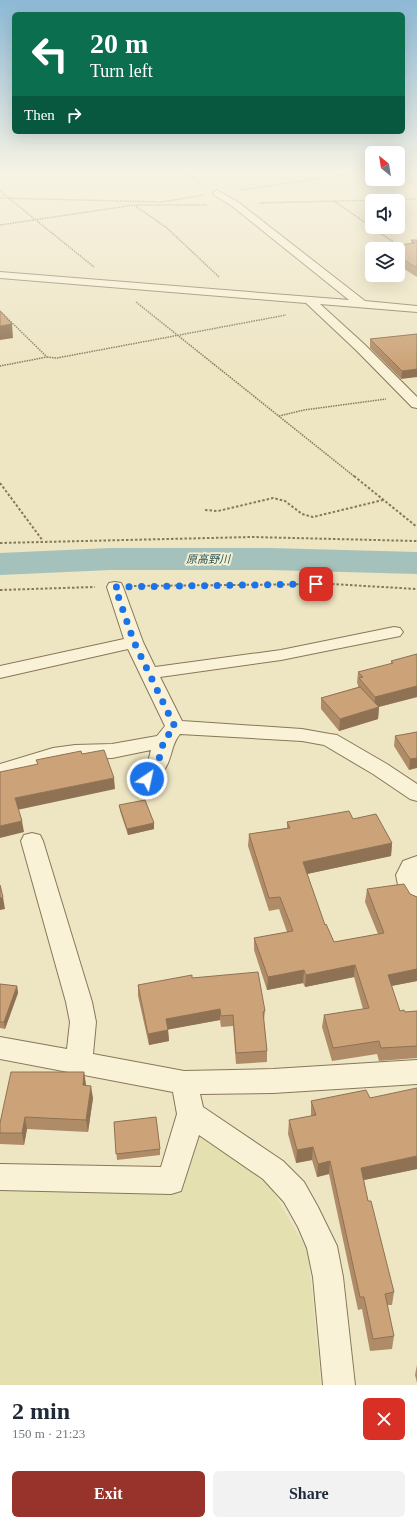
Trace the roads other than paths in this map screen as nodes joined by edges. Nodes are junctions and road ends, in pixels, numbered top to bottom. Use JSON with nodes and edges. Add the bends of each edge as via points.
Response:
{"nodes":[{"id":1,"x":277,"y":238,"type":"edge"},
{"id":2,"x":0,"y":275,"type":"edge"},
{"id":3,"x":361,"y":304,"type":"junction"},
{"id":4,"x":314,"y":305,"type":"junction"},
{"id":5,"x":417,"y":309,"type":"edge"},
{"id":6,"x":413,"y":400,"type":"edge"},
{"id":7,"x":115,"y":587,"type":"road end"},
{"id":8,"x":394,"y":632,"type":"dead end"},
{"id":9,"x":134,"y":642,"type":"junction"},
{"id":10,"x":0,"y":672,"type":"edge"},
{"id":11,"x":149,"y":672,"type":"junction"},
{"id":12,"x":169,"y":734,"type":"junction"},
{"id":13,"x":0,"y":770,"type":"edge"},
{"id":14,"x":147,"y":779,"type":"dead end"},
{"id":15,"x":417,"y":794,"type":"edge"},
{"id":16,"x":32,"y":841,"type":"dead end"},
{"id":17,"x":417,"y":864,"type":"edge"},
{"id":18,"x":417,"y":900,"type":"edge"},
{"id":19,"x":0,"y":1048,"type":"edge"},
{"id":20,"x":79,"y":1063,"type":"junction"},
{"id":21,"x":417,"y":1072,"type":"edge"},
{"id":22,"x":184,"y":1083,"type":"junction"},
{"id":23,"x":191,"y":1114,"type":"junction"},
{"id":24,"x":0,"y":1177,"type":"edge"},
{"id":25,"x":339,"y":1385,"type":"edge"}],
"edges":[{"from":1,"to":3,"type":"street"},
{"from":2,"to":4,"type":"street","via":[[237,294]]},
{"from":3,"to":4,"type":"street"},
{"from":3,"to":5,"type":"street"},
{"from":4,"to":6,"type":"street"},
{"from":7,"to":9,"type":"street"},
{"from":8,"to":11,"type":"street","via":[[281,655]]},
{"from":9,"to":10,"type":"street"},
{"from":9,"to":11,"type":"street"},
{"from":11,"to":12,"type":"street"},
{"from":12,"to":13,"type":"street","via":[[112,751],[75,752]]},
{"from":12,"to":14,"type":"street","via":[[158,763]]},
{"from":12,"to":15,"type":"street","via":[[302,735],[330,740]]},
{"from":16,"to":20,"type":"street","via":[[79,1002],[83,1022]]},
{"from":17,"to":18,"type":"street","via":[[412,865],[406,877]]},
{"from":19,"to":20,"type":"street"},
{"from":20,"to":22,"type":"street"},
{"from":21,"to":22,"type":"street","via":[[273,1081]]},
{"from":22,"to":23,"type":"street"},
{"from":23,"to":24,"type":"street","via":[[171,1181]]},
{"from":23,"to":25,"type":"street","via":[[273,1170],[294,1192],[308,1217],[322,1246],[328,1277]]}]}
